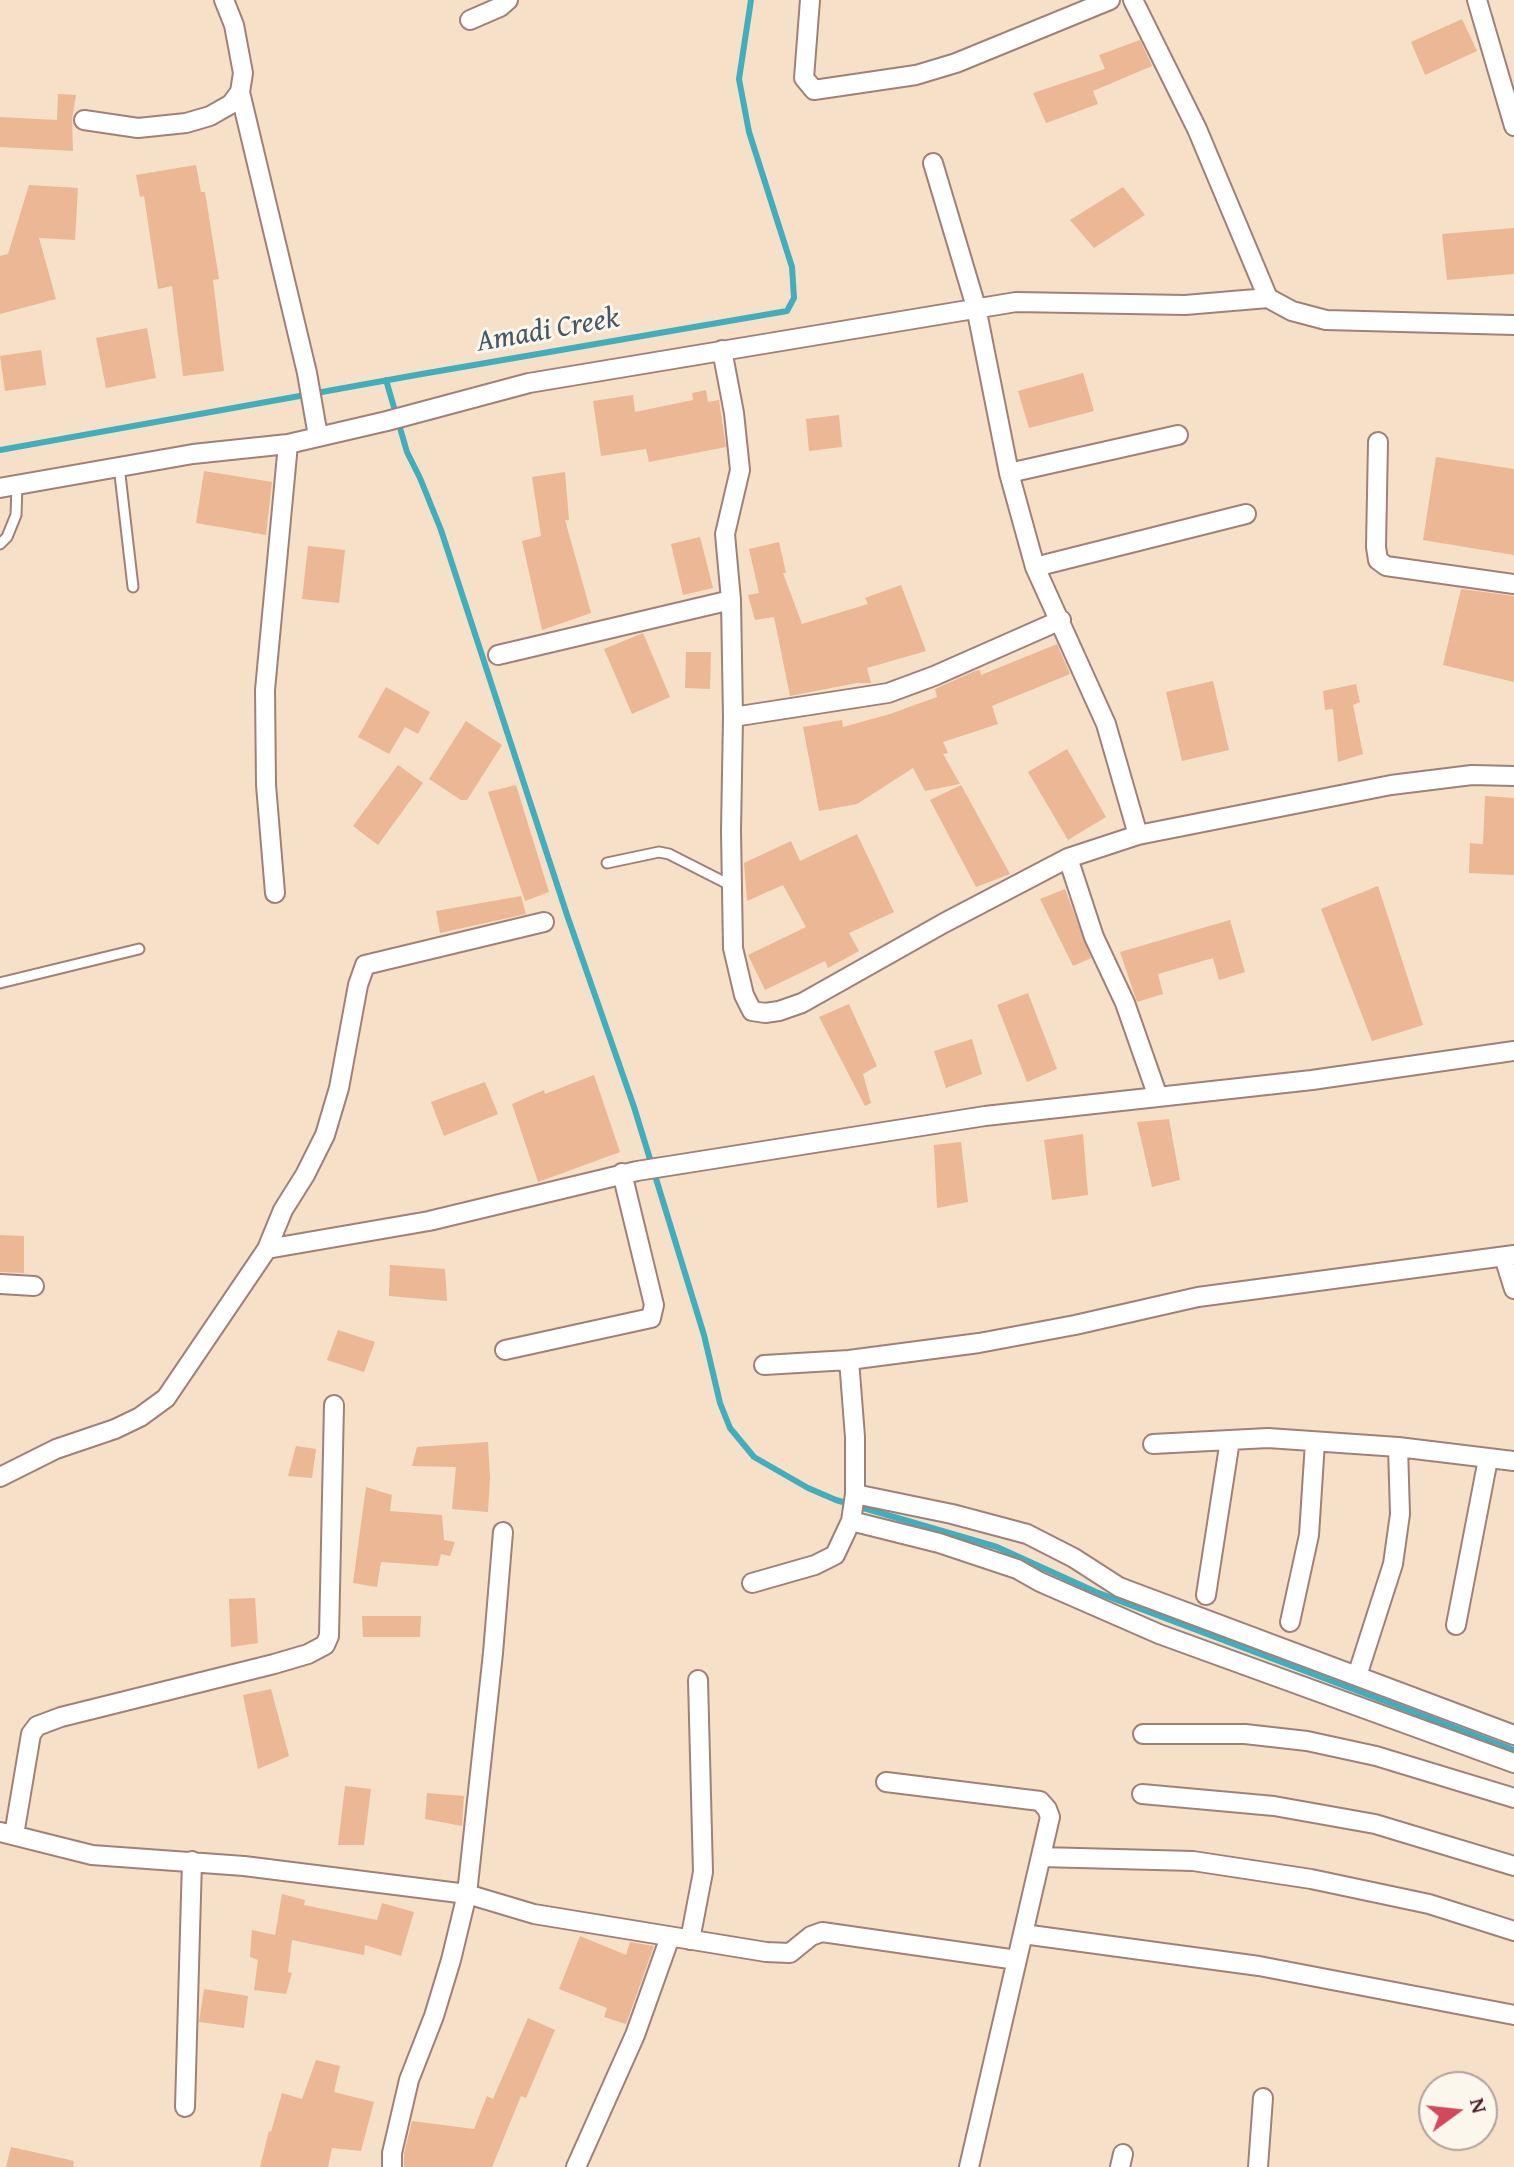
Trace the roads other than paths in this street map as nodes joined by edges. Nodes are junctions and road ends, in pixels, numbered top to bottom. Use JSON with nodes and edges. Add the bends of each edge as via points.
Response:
{"nodes":[{"id":1,"x":224,"y":0,"type":"edge"},
{"id":2,"x":508,"y":0,"type":"edge"},
{"id":3,"x":810,"y":0,"type":"edge"},
{"id":4,"x":1110,"y":0,"type":"edge"},
{"id":5,"x":1133,"y":0,"type":"edge"},
{"id":6,"x":1477,"y":0,"type":"edge"},
{"id":7,"x":1069,"y":8,"type":"edge"},
{"id":8,"x":470,"y":20,"type":"dead end"},
{"id":9,"x":240,"y":92,"type":"junction"},
{"id":10,"x":84,"y":120,"type":"dead end"},
{"id":11,"x":1514,"y":126,"type":"edge"},
{"id":12,"x":933,"y":163,"type":"dead end"},
{"id":13,"x":1268,"y":298,"type":"junction"},
{"id":14,"x":976,"y":307,"type":"junction"},
{"id":15,"x":1514,"y":325,"type":"edge"},
{"id":16,"x":722,"y":350,"type":"junction"},
{"id":17,"x":317,"y":428,"type":"junction"},
{"id":18,"x":1178,"y":435,"type":"dead end"},
{"id":19,"x":1378,"y":442,"type":"dead end"},
{"id":20,"x":288,"y":444,"type":"junction"},
{"id":21,"x":119,"y":466,"type":"junction"},
{"id":22,"x":1009,"y":473,"type":"junction"},
{"id":23,"x":9,"y":487,"type":"edge"},
{"id":24,"x":1246,"y":514,"type":"dead end"},
{"id":25,"x":0,"y":544,"type":"edge"},
{"id":26,"x":1035,"y":567,"type":"junction"},
{"id":27,"x":1514,"y":584,"type":"edge"},
{"id":28,"x":133,"y":587,"type":"dead end"},
{"id":29,"x":731,"y":600,"type":"junction"},
{"id":30,"x":1061,"y":620,"type":"junction"},
{"id":31,"x":498,"y":655,"type":"dead end"},
{"id":32,"x":733,"y":717,"type":"junction"},
{"id":33,"x":1514,"y":776,"type":"edge"},
{"id":34,"x":1138,"y":835,"type":"junction"},
{"id":35,"x":1068,"y":858,"type":"junction"},
{"id":36,"x":607,"y":863,"type":"dead end"},
{"id":37,"x":732,"y":886,"type":"junction"},
{"id":38,"x":275,"y":893,"type":"dead end"},
{"id":39,"x":544,"y":922,"type":"dead end"},
{"id":40,"x":139,"y":949,"type":"dead end"},
{"id":41,"x":0,"y":983,"type":"edge"},
{"id":42,"x":1514,"y":1051,"type":"edge"},
{"id":43,"x":1158,"y":1097,"type":"junction"},
{"id":44,"x":630,"y":1172,"type":"junction"},
{"id":45,"x":267,"y":1249,"type":"junction"},
{"id":46,"x":1509,"y":1256,"type":"edge"},
{"id":47,"x":0,"y":1284,"type":"edge"},
{"id":48,"x":34,"y":1286,"type":"dead end"},
{"id":49,"x":1514,"y":1289,"type":"edge"},
{"id":50,"x":505,"y":1350,"type":"dead end"},
{"id":51,"x":849,"y":1360,"type":"junction"},
{"id":52,"x":764,"y":1365,"type":"dead end"},
{"id":53,"x":334,"y":1405,"type":"dead end"},
{"id":54,"x":1230,"y":1440,"type":"junction"},
{"id":55,"x":1315,"y":1442,"type":"junction"},
{"id":56,"x":1153,"y":1444,"type":"dead end"},
{"id":57,"x":1398,"y":1447,"type":"junction"},
{"id":58,"x":1488,"y":1459,"type":"junction"},
{"id":59,"x":1514,"y":1461,"type":"edge"},
{"id":60,"x":0,"y":1477,"type":"edge"},
{"id":61,"x":855,"y":1494,"type":"junction"},
{"id":62,"x":851,"y":1521,"type":"junction"},
{"id":63,"x":503,"y":1532,"type":"dead end"},
{"id":64,"x":752,"y":1583,"type":"dead end"},
{"id":65,"x":1206,"y":1595,"type":"dead end"},
{"id":66,"x":1290,"y":1622,"type":"dead end"},
{"id":67,"x":1456,"y":1625,"type":"dead end"},
{"id":68,"x":1357,"y":1676,"type":"junction"},
{"id":69,"x":698,"y":1680,"type":"dead end"},
{"id":70,"x":1143,"y":1734,"type":"dead end"},
{"id":71,"x":1514,"y":1735,"type":"edge"},
{"id":72,"x":1514,"y":1763,"type":"edge"},
{"id":73,"x":886,"y":1782,"type":"dead end"},
{"id":74,"x":1142,"y":1794,"type":"dead end"},
{"id":75,"x":1514,"y":1798,"type":"edge"},
{"id":76,"x":7,"y":1834,"type":"edge"},
{"id":77,"x":1041,"y":1857,"type":"junction"},
{"id":78,"x":192,"y":1861,"type":"junction"},
{"id":79,"x":1514,"y":1866,"type":"edge"},
{"id":80,"x":467,"y":1894,"type":"junction"},
{"id":81,"x":1514,"y":1931,"type":"edge"},
{"id":82,"x":1023,"y":1934,"type":"junction"},
{"id":83,"x":670,"y":1937,"type":"junction"},
{"id":84,"x":690,"y":1940,"type":"junction"},
{"id":85,"x":1017,"y":1960,"type":"junction"},
{"id":86,"x":1514,"y":2015,"type":"edge"},
{"id":87,"x":1263,"y":2098,"type":"dead end"},
{"id":88,"x":185,"y":2107,"type":"dead end"},
{"id":89,"x":392,"y":2167,"type":"edge"},
{"id":90,"x":576,"y":2167,"type":"edge"},
{"id":91,"x":969,"y":2167,"type":"edge"},
{"id":92,"x":1258,"y":2167,"type":"edge"}],
"edges":[{"from":1,"to":9,"type":"street","via":[[239,49]]},
{"from":2,"to":8,"type":"street"},
{"from":3,"to":7,"type":"street","via":[[804,78],[814,90],[916,75],[956,63]]},
{"from":4,"to":7,"type":"street"},
{"from":5,"to":13,"type":"street","via":[[1197,129]]},
{"from":6,"to":11,"type":"street"},
{"from":9,"to":10,"type":"street","via":[[231,104],[186,123],[138,128]]},
{"from":9,"to":17,"type":"street"},
{"from":12,"to":14,"type":"street"},
{"from":13,"to":14,"type":"street","via":[[1185,305],[1016,302]]},
{"from":13,"to":15,"type":"street","via":[[1326,320]]},
{"from":14,"to":16,"type":"street"},
{"from":14,"to":22,"type":"street"},
{"from":16,"to":17,"type":"street","via":[[529,383],[387,421]]},
{"from":16,"to":29,"type":"street","via":[[740,470],[725,534]]},
{"from":17,"to":20,"type":"street"},
{"from":18,"to":22,"type":"street"},
{"from":19,"to":27,"type":"street","via":[[1378,560],[1386,566]]},
{"from":20,"to":21,"type":"street"},
{"from":20,"to":38,"type":"street","via":[[265,690]]},
{"from":21,"to":23,"type":"street"},
{"from":21,"to":28,"type":"lane"},
{"from":22,"to":26,"type":"street"},
{"from":23,"to":25,"type":"lane","via":[[16,515]]},
{"from":24,"to":26,"type":"street"},
{"from":26,"to":30,"type":"street"},
{"from":29,"to":31,"type":"street"},
{"from":29,"to":32,"type":"street"},
{"from":30,"to":32,"type":"street","via":[[888,693]]},
{"from":30,"to":34,"type":"street","via":[[1106,724]]},
{"from":32,"to":37,"type":"street"},
{"from":33,"to":34,"type":"street","via":[[1472,775],[1391,785]]},
{"from":34,"to":35,"type":"street"},
{"from":35,"to":37,"type":"street","via":[[802,1003],[765,1013],[748,1007],[738,972]]},
{"from":35,"to":43,"type":"street"},
{"from":36,"to":37,"type":"lane","via":[[659,852]]},
{"from":39,"to":45,"type":"street","via":[[365,965],[325,1135]]},
{"from":40,"to":41,"type":"lane"},
{"from":42,"to":43,"type":"street"},
{"from":43,"to":44,"type":"street","via":[[985,1116]]},
{"from":44,"to":45,"type":"street","via":[[429,1221]]},
{"from":44,"to":50,"type":"street","via":[[654,1305],[651,1318]]},
{"from":45,"to":60,"type":"street","via":[[166,1398],[127,1423]]},
{"from":46,"to":49,"type":"street"},
{"from":46,"to":51,"type":"street","via":[[1198,1297],[979,1343]]},
{"from":47,"to":48,"type":"street"},
{"from":51,"to":52,"type":"street"},
{"from":51,"to":61,"type":"street"},
{"from":53,"to":76,"type":"street","via":[[325,1645],[274,1664],[37,1726]]},
{"from":54,"to":55,"type":"street"},
{"from":54,"to":56,"type":"street"},
{"from":54,"to":65,"type":"street"},
{"from":55,"to":57,"type":"street"},
{"from":55,"to":66,"type":"street","via":[[1309,1535]]},
{"from":57,"to":58,"type":"street"},
{"from":57,"to":68,"type":"street","via":[[1400,1514],[1393,1564]]},
{"from":58,"to":59,"type":"street"},
{"from":58,"to":67,"type":"street"},
{"from":61,"to":62,"type":"street"},
{"from":61,"to":68,"type":"street","via":[[1027,1534],[1119,1587]]},
{"from":62,"to":64,"type":"street","via":[[835,1555]]},
{"from":62,"to":72,"type":"street","via":[[1017,1569],[1159,1634]]},
{"from":63,"to":80,"type":"street"},
{"from":68,"to":71,"type":"street"},
{"from":69,"to":84,"type":"street","via":[[703,1872]]},
{"from":70,"to":75,"type":"street","via":[[1245,1734],[1307,1741]]},
{"from":73,"to":77,"type":"street","via":[[1040,1801],[1050,1817]]},
{"from":74,"to":79,"type":"street","via":[[1274,1806],[1375,1824]]},
{"from":76,"to":78,"type":"street","via":[[92,1855]]},
{"from":77,"to":81,"type":"street","via":[[1193,1861],[1296,1877],[1429,1904]]},
{"from":77,"to":82,"type":"street"},
{"from":78,"to":80,"type":"street"},
{"from":78,"to":88,"type":"street"},
{"from":80,"to":83,"type":"street","via":[[534,1914]]},
{"from":80,"to":89,"type":"street","via":[[434,2016],[409,2080]]},
{"from":82,"to":85,"type":"street"},
{"from":82,"to":86,"type":"street","via":[[1259,1966]]},
{"from":83,"to":84,"type":"street"},
{"from":83,"to":90,"type":"street","via":[[635,2035]]},
{"from":84,"to":85,"type":"street","via":[[790,1953],[822,1932]]},
{"from":85,"to":91,"type":"street"},
{"from":87,"to":92,"type":"street"}]}
